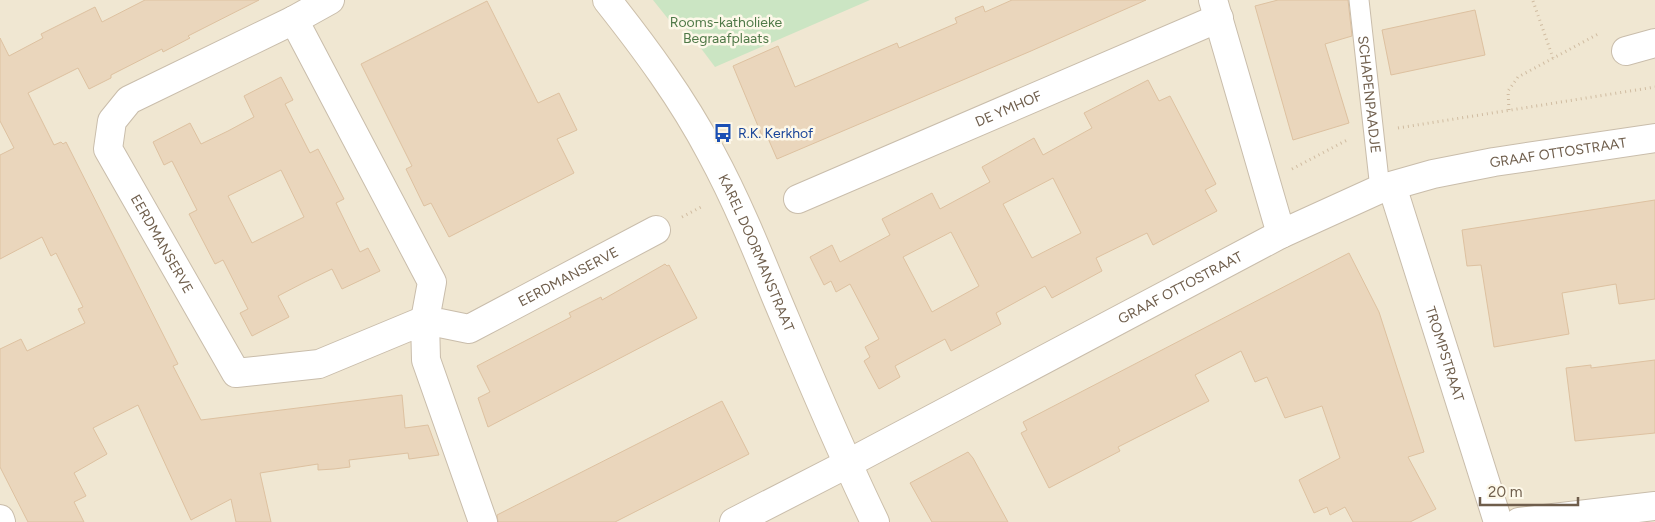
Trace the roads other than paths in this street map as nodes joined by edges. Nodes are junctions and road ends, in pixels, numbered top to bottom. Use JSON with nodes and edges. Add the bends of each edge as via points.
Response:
{"nodes":[{"id":1,"x":330,"y":0,"type":"edge"},
{"id":2,"x":607,"y":0,"type":"edge"},
{"id":3,"x":1359,"y":0,"type":"edge"},
{"id":4,"x":1216,"y":9,"type":"edge"},
{"id":5,"x":294,"y":20,"type":"junction"},
{"id":6,"x":1655,"y":43,"type":"edge"},
{"id":7,"x":1626,"y":51,"type":"dead end"},
{"id":8,"x":1655,"y":138,"type":"edge"},
{"id":9,"x":1386,"y":187,"type":"junction"},
{"id":10,"x":798,"y":199,"type":"dead end"},
{"id":11,"x":656,"y":230,"type":"road end"},
{"id":12,"x":1281,"y":234,"type":"junction"},
{"id":13,"x":425,"y":320,"type":"junction"},
{"id":14,"x":847,"y":464,"type":"junction"},
{"id":15,"x":1655,"y":506,"type":"edge"},
{"id":16,"x":483,"y":522,"type":"edge"},
{"id":17,"x":734,"y":522,"type":"edge"},
{"id":18,"x":874,"y":522,"type":"edge"},
{"id":19,"x":1498,"y":522,"type":"edge"},
{"id":20,"x":1519,"y":522,"type":"edge"}],
"edges":[{"from":1,"to":5,"type":"street","name":"EERDMANSERVE"},
{"from":2,"to":14,"type":"street","name":"KAREL DOORMANSTRAAT","via":[[680,100],[711,153],[745,224]]},
{"from":3,"to":9,"type":"lane","name":"SCHAPENPAADJE","via":[[1374,132]]},
{"from":4,"to":10,"type":"street","name":"DE YMHOF"},
{"from":4,"to":12,"type":"street","name":"DE YMHOF"},
{"from":5,"to":13,"type":"street","via":[[432,282]]},
{"from":5,"to":13,"type":"street","name":"EERDMANSERVE","via":[[129,100],[112,121],[108,149],[236,374],[319,364]]},
{"from":6,"to":7,"type":"street"},
{"from":8,"to":9,"type":"street","name":"GRAAF OTTOSTRAAT","via":[[1494,162]]},
{"from":9,"to":12,"type":"street","name":"GRAAF OTTOSTRAAT"},
{"from":9,"to":19,"type":"street","name":"TROMPSTRAAT"},
{"from":11,"to":13,"type":"street","name":"EERDMANSERVE","via":[[469,329]]},
{"from":12,"to":14,"type":"street","name":"GRAAF OTTOSTRAAT"},
{"from":13,"to":16,"type":"street","via":[[426,360]]},
{"from":14,"to":17,"type":"street","name":"GRAAF OTTOSTRAAT"},
{"from":14,"to":18,"type":"street","name":"KAREL DOORMANSTRAAT"},
{"from":15,"to":20,"type":"street"}]}
